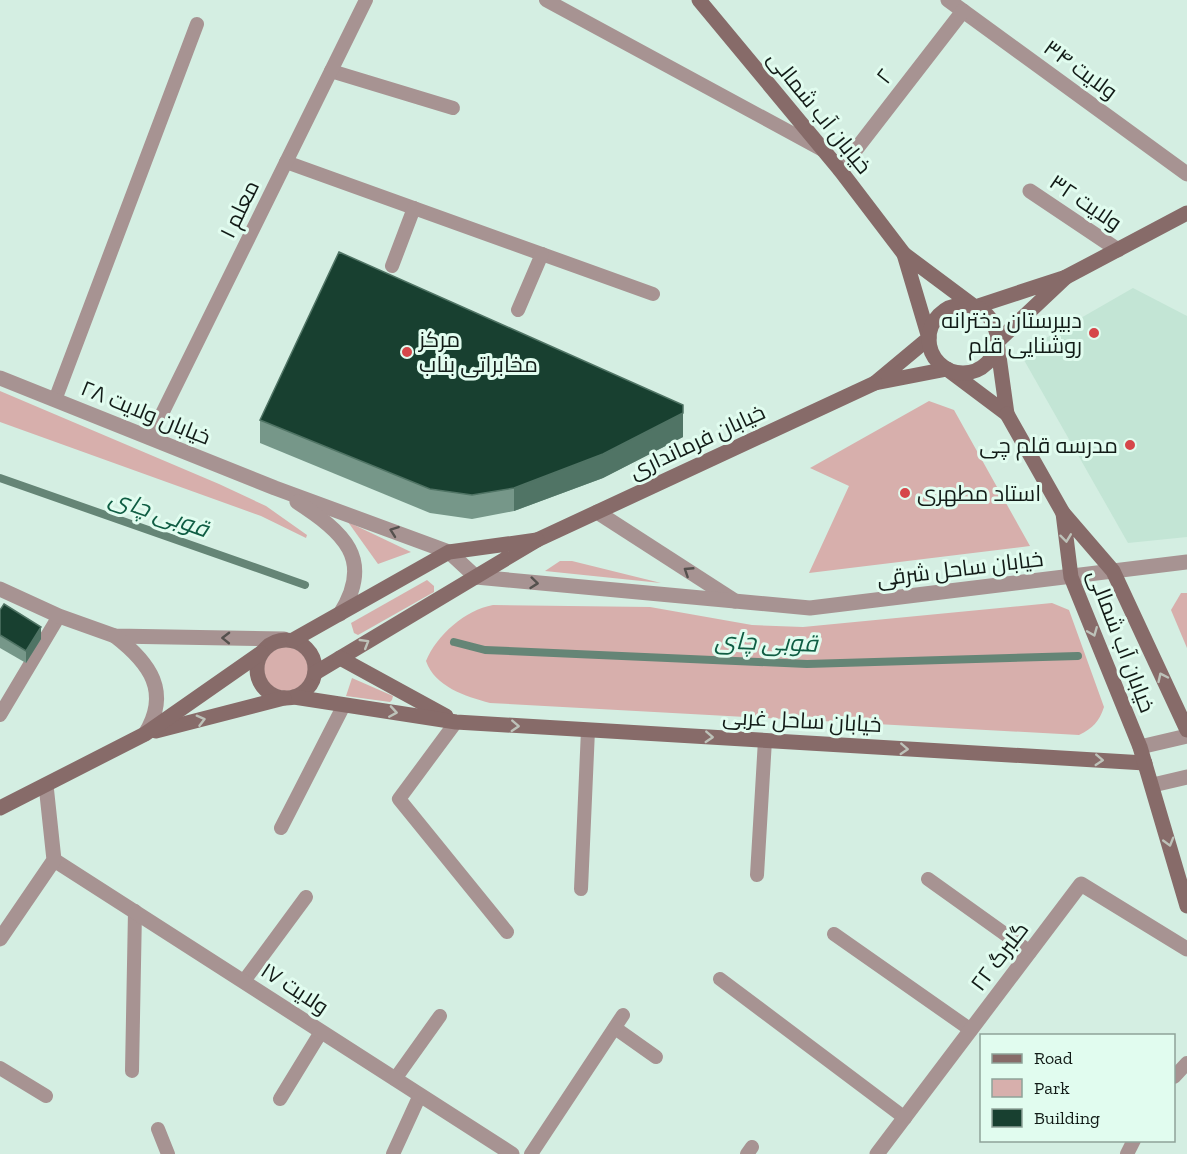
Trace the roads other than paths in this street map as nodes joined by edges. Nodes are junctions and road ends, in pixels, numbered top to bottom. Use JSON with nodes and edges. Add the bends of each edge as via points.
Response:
{"nodes":[{"id":1,"x":366,"y":0,"type":"edge"},
{"id":2,"x":546,"y":0,"type":"edge"},
{"id":3,"x":699,"y":0,"type":"edge"},
{"id":4,"x":948,"y":0,"type":"edge"},
{"id":5,"x":963,"y":11,"type":"junction"},
{"id":6,"x":197,"y":24,"type":"dead end"},
{"id":7,"x":331,"y":71,"type":"junction"},
{"id":8,"x":453,"y":108,"type":"dead end"},
{"id":9,"x":825,"y":151,"type":"junction"},
{"id":10,"x":286,"y":162,"type":"junction"},
{"id":11,"x":840,"y":170,"type":"junction"},
{"id":12,"x":1187,"y":174,"type":"edge"},
{"id":13,"x":1030,"y":191,"type":"dead end"},
{"id":14,"x":414,"y":208,"type":"junction"},
{"id":15,"x":1187,"y":213,"type":"edge"},
{"id":16,"x":1118,"y":250,"type":"junction"},
{"id":17,"x":542,"y":254,"type":"junction"},
{"id":18,"x":904,"y":254,"type":"junction"},
{"id":19,"x":392,"y":266,"type":"dead end"},
{"id":20,"x":1066,"y":277,"type":"junction"},
{"id":21,"x":653,"y":294,"type":"dead end"},
{"id":22,"x":975,"y":307,"type":"junction"},
{"id":23,"x":518,"y":310,"type":"dead end"},
{"id":24,"x":929,"y":338,"type":"junction"},
{"id":25,"x":997,"y":342,"type":"junction"},
{"id":26,"x":947,"y":369,"type":"junction"},
{"id":27,"x":0,"y":378,"type":"edge"},
{"id":28,"x":876,"y":383,"type":"junction"},
{"id":29,"x":55,"y":400,"type":"junction"},
{"id":30,"x":1007,"y":414,"type":"junction"},
{"id":31,"x":150,"y":438,"type":"junction"},
{"id":32,"x":275,"y":488,"type":"junction"},
{"id":33,"x":597,"y":512,"type":"junction"},
{"id":34,"x":1063,"y":513,"type":"junction"},
{"id":35,"x":537,"y":540,"type":"junction"},
{"id":36,"x":449,"y":552,"type":"junction"},
{"id":37,"x":1187,"y":562,"type":"edge"},
{"id":38,"x":1113,"y":571,"type":"junction"},
{"id":39,"x":476,"y":577,"type":"junction"},
{"id":40,"x":1071,"y":577,"type":"junction"},
{"id":41,"x":0,"y":589,"type":"edge"},
{"id":42,"x":738,"y":603,"type":"junction"},
{"id":43,"x":340,"y":614,"type":"junction"},
{"id":44,"x":59,"y":616,"type":"junction"},
{"id":45,"x":115,"y":636,"type":"junction"},
{"id":46,"x":289,"y":640,"type":"junction"},
{"id":47,"x":261,"y":653,"type":"junction"},
{"id":48,"x":340,"y":658,"type":"junction"},
{"id":49,"x":315,"y":673,"type":"junction"},
{"id":50,"x":290,"y":697,"type":"junction"},
{"id":51,"x":344,"y":705,"type":"junction"},
{"id":52,"x":0,"y":715,"type":"edge"},
{"id":53,"x":456,"y":722,"type":"junction"},
{"id":54,"x":588,"y":730,"type":"junction"},
{"id":55,"x":1187,"y":730,"type":"edge"},
{"id":56,"x":145,"y":734,"type":"junction"},
{"id":57,"x":1187,"y":736,"type":"edge"},
{"id":58,"x":765,"y":740,"type":"junction"},
{"id":59,"x":1140,"y":747,"type":"junction"},
{"id":60,"x":1145,"y":763,"type":"junction"},
{"id":61,"x":1187,"y":777,"type":"edge"},
{"id":62,"x":46,"y":785,"type":"junction"},
{"id":63,"x":1153,"y":785,"type":"junction"},
{"id":64,"x":0,"y":808,"type":"edge"},
{"id":65,"x":281,"y":828,"type":"dead end"},
{"id":66,"x":54,"y":860,"type":"junction"},
{"id":67,"x":757,"y":875,"type":"dead end"},
{"id":68,"x":928,"y":879,"type":"dead end"},
{"id":69,"x":581,"y":889,"type":"dead end"},
{"id":70,"x":306,"y":897,"type":"dead end"},
{"id":71,"x":1187,"y":906,"type":"edge"},
{"id":72,"x":135,"y":911,"type":"junction"},
{"id":73,"x":507,"y":932,"type":"dead end"},
{"id":74,"x":834,"y":934,"type":"dead end"},
{"id":75,"x":0,"y":939,"type":"edge"},
{"id":76,"x":1187,"y":950,"type":"edge"},
{"id":77,"x":1030,"y":952,"type":"junction"},
{"id":78,"x":720,"y":979,"type":"dead end"},
{"id":79,"x":243,"y":981,"type":"junction"},
{"id":80,"x":623,"y":1015,"type":"dead end"},
{"id":81,"x":440,"y":1016,"type":"dead end"},
{"id":82,"x":615,"y":1028,"type":"junction"},
{"id":83,"x":971,"y":1030,"type":"junction"},
{"id":84,"x":321,"y":1032,"type":"junction"},
{"id":85,"x":656,"y":1057,"type":"dead end"},
{"id":86,"x":1187,"y":1063,"type":"edge"},
{"id":87,"x":0,"y":1068,"type":"edge"},
{"id":88,"x":132,"y":1071,"type":"dead end"},
{"id":89,"x":1175,"y":1075,"type":"edge"},
{"id":90,"x":395,"y":1079,"type":"junction"},
{"id":91,"x":420,"y":1095,"type":"junction"},
{"id":92,"x":46,"y":1096,"type":"dead end"},
{"id":93,"x":280,"y":1099,"type":"dead end"},
{"id":94,"x":904,"y":1118,"type":"junction"},
{"id":95,"x":158,"y":1129,"type":"dead end"},
{"id":96,"x":168,"y":1154,"type":"edge"},
{"id":97,"x":393,"y":1154,"type":"edge"},
{"id":98,"x":512,"y":1154,"type":"edge"},
{"id":99,"x":531,"y":1154,"type":"edge"},
{"id":100,"x":877,"y":1154,"type":"edge"}],
"edges":[{"from":1,"to":7,"type":"lane","name":"معلم ۱"},
{"from":2,"to":9,"type":"lane"},
{"from":3,"to":9,"type":"main road","name":"خیابان آب شمالی"},
{"from":4,"to":5,"type":"street","name":"ولایت ۳۴"},
{"from":5,"to":11,"type":"street","name":"۲"},
{"from":5,"to":12,"type":"street","name":"ولایت ۳۴"},
{"from":6,"to":29,"type":"lane"},
{"from":7,"to":8,"type":"lane"},
{"from":7,"to":10,"type":"lane","name":"معلم ۱"},
{"from":9,"to":11,"type":"main road","name":"خیابان آب شمالی"},
{"from":10,"to":14,"type":"lane"},
{"from":10,"to":31,"type":"lane","name":"معلم ۱"},
{"from":11,"to":18,"type":"main road","name":"خیابان آب شمالی"},
{"from":13,"to":16,"type":"street","name":"ولایت ۳۲"},
{"from":14,"to":17,"type":"lane"},
{"from":14,"to":19,"type":"lane"},
{"from":15,"to":16,"type":"main road"},
{"from":16,"to":20,"type":"main road"},
{"from":17,"to":21,"type":"lane"},
{"from":17,"to":23,"type":"lane"},
{"from":18,"to":22,"type":"main road","name":"خیابان آب شمالی"},
{"from":18,"to":24,"type":"main road","name":"خیابان آب شمالی"},
{"from":20,"to":22,"type":"main road"},
{"from":20,"to":25,"type":"main road"},
{"from":22,"to":24,"type":"main road","via":[[947,308],[934,321]]},
{"from":22,"to":25,"type":"main road","via":[[992,321]]},
{"from":24,"to":26,"type":"main road","via":[[933,356]]},
{"from":24,"to":28,"type":"main road","name":"خیابان فرمانداری"},
{"from":25,"to":26,"type":"main road","via":[[987,362],[978,369],[967,373]]},
{"from":25,"to":30,"type":"main road","name":"خیابان آب شمالی"},
{"from":26,"to":28,"type":"main road","name":"خیابان فرمانداری"},
{"from":26,"to":30,"type":"main road","name":"خیابان آب شمالی"},
{"from":27,"to":29,"type":"street","name":"خیابان ولایت ۲۸"},
{"from":28,"to":33,"type":"main road","name":"خیابان فرمانداری"},
{"from":29,"to":31,"type":"street","name":"خیابان ولایت ۲۸"},
{"from":30,"to":34,"type":"main road","name":"خیابان آب شمالی"},
{"from":31,"to":32,"type":"street","name":"خیابان ولایت ۲۸"},
{"from":36,"to":32,"type":"street","name":"خیابان ولایت ۲۸","one_way":true},
{"from":32,"to":43,"type":"street","name":"خیابان ولایت ۲۸","via":[[330,524],[346,540],[354,561],[354,584]]},
{"from":33,"to":35,"type":"main road","name":"خیابان فرمانداری"},
{"from":42,"to":33,"type":"street","name":"خیابان ساحل شرقی","one_way":true},
{"from":34,"to":38,"type":"main road","name":"خیابان آب شمالی"},
{"from":34,"to":40,"type":"main road","name":"خیابان آب شمالی","one_way":true},
{"from":35,"to":36,"type":"main road","name":"خیابان فرمانداری"},
{"from":35,"to":39,"type":"main road","name":"خیابان فرمانداری"},
{"from":36,"to":39,"type":"street"},
{"from":36,"to":43,"type":"main road","name":"خیابان فرمانداری"},
{"from":37,"to":38,"type":"street","name":"خیابان ساحل شرقی"},
{"from":38,"to":40,"type":"street","name":"خیابان ساحل شرقی"},
{"from":55,"to":38,"type":"main road","name":"خیابان آب شمالی","one_way":true},
{"from":39,"to":42,"type":"street","name":"خیابان ساحل شرقی","one_way":true},
{"from":48,"to":39,"type":"main road","name":"خیابان فرمانداری","one_way":true},
{"from":40,"to":42,"type":"street","name":"خیابان ساحل شرقی","via":[[810,608]]},
{"from":40,"to":59,"type":"main road","name":"خیابان آب شمالی","one_way":true},
{"from":41,"to":44,"type":"street"},
{"from":43,"to":46,"type":"main road","name":"خیابان فرمانداری"},
{"from":44,"to":45,"type":"street"},
{"from":44,"to":52,"type":"lane"},
{"from":46,"to":45,"type":"street","one_way":true},
{"from":45,"to":56,"type":"street","via":[[135,652],[149,670],[157,690],[156,717]]},
{"from":46,"to":47,"type":"main road","via":[[267,646]]},
{"from":46,"to":49,"type":"main road","via":[[301,644],[312,656]]},
{"from":47,"to":50,"type":"main road","via":[[259,679],[269,693]]},
{"from":47,"to":56,"type":"main road"},
{"from":48,"to":49,"type":"main road","name":"خیابان فرمانداری"},
{"from":48,"to":53,"type":"main road","name":"خیابان ساحل غربی"},
{"from":49,"to":50,"type":"main road","via":[[308,688]]},
{"from":50,"to":51,"type":"main road","name":"خیابان ساحل غربی"},
{"from":56,"to":50,"type":"main road","one_way":true},
{"from":51,"to":53,"type":"main road","name":"خیابان ساحل غربی","one_way":true},
{"from":51,"to":65,"type":"lane"},
{"from":53,"to":54,"type":"main road","name":"خیابان ساحل غربی","one_way":true},
{"from":53,"to":73,"type":"lane","via":[[399,799]]},
{"from":54,"to":58,"type":"main road","name":"خیابان ساحل غربی","one_way":true},
{"from":54,"to":69,"type":"lane"},
{"from":56,"to":62,"type":"main road"},
{"from":57,"to":59,"type":"street","name":"خیابان آب شمالی"},
{"from":58,"to":60,"type":"main road","name":"خیابان ساحل غربی","one_way":true},
{"from":58,"to":67,"type":"lane"},
{"from":59,"to":60,"type":"main road","name":"خیابان آب شمالی"},
{"from":60,"to":63,"type":"main road","name":"خیابان آب شمالی"},
{"from":61,"to":63,"type":"street"},
{"from":62,"to":64,"type":"main road"},
{"from":62,"to":66,"type":"street"},
{"from":63,"to":71,"type":"main road","name":"خیابان آب شمالی","one_way":true},
{"from":66,"to":72,"type":"street","name":"ولایت ۱۷"},
{"from":66,"to":75,"type":"street"},
{"from":68,"to":77,"type":"lane"},
{"from":70,"to":79,"type":"lane"},
{"from":72,"to":79,"type":"street","name":"ولایت ۱۷"},
{"from":72,"to":88,"type":"lane"},
{"from":74,"to":83,"type":"lane"},
{"from":76,"to":77,"type":"street","name":"گلبرگ ۲۲","via":[[1081,884]]},
{"from":77,"to":83,"type":"street","name":"گلبرگ ۲۲"},
{"from":78,"to":94,"type":"lane"},
{"from":79,"to":84,"type":"street","name":"ولایت ۱۷"},
{"from":80,"to":82,"type":"lane"},
{"from":81,"to":90,"type":"lane"},
{"from":82,"to":85,"type":"lane"},
{"from":82,"to":99,"type":"lane"},
{"from":83,"to":94,"type":"street","name":"گلبرگ ۲۲"},
{"from":84,"to":90,"type":"street","name":"ولایت ۱۷"},
{"from":84,"to":93,"type":"lane"},
{"from":86,"to":89,"type":"lane"},
{"from":87,"to":92,"type":"lane"},
{"from":90,"to":91,"type":"street","name":"ولایت ۱۷"},
{"from":91,"to":97,"type":"lane"},
{"from":91,"to":98,"type":"street","name":"ولایت ۱۷"},
{"from":94,"to":100,"type":"street","name":"گلبرگ ۲۲"},
{"from":95,"to":96,"type":"lane"}]}
